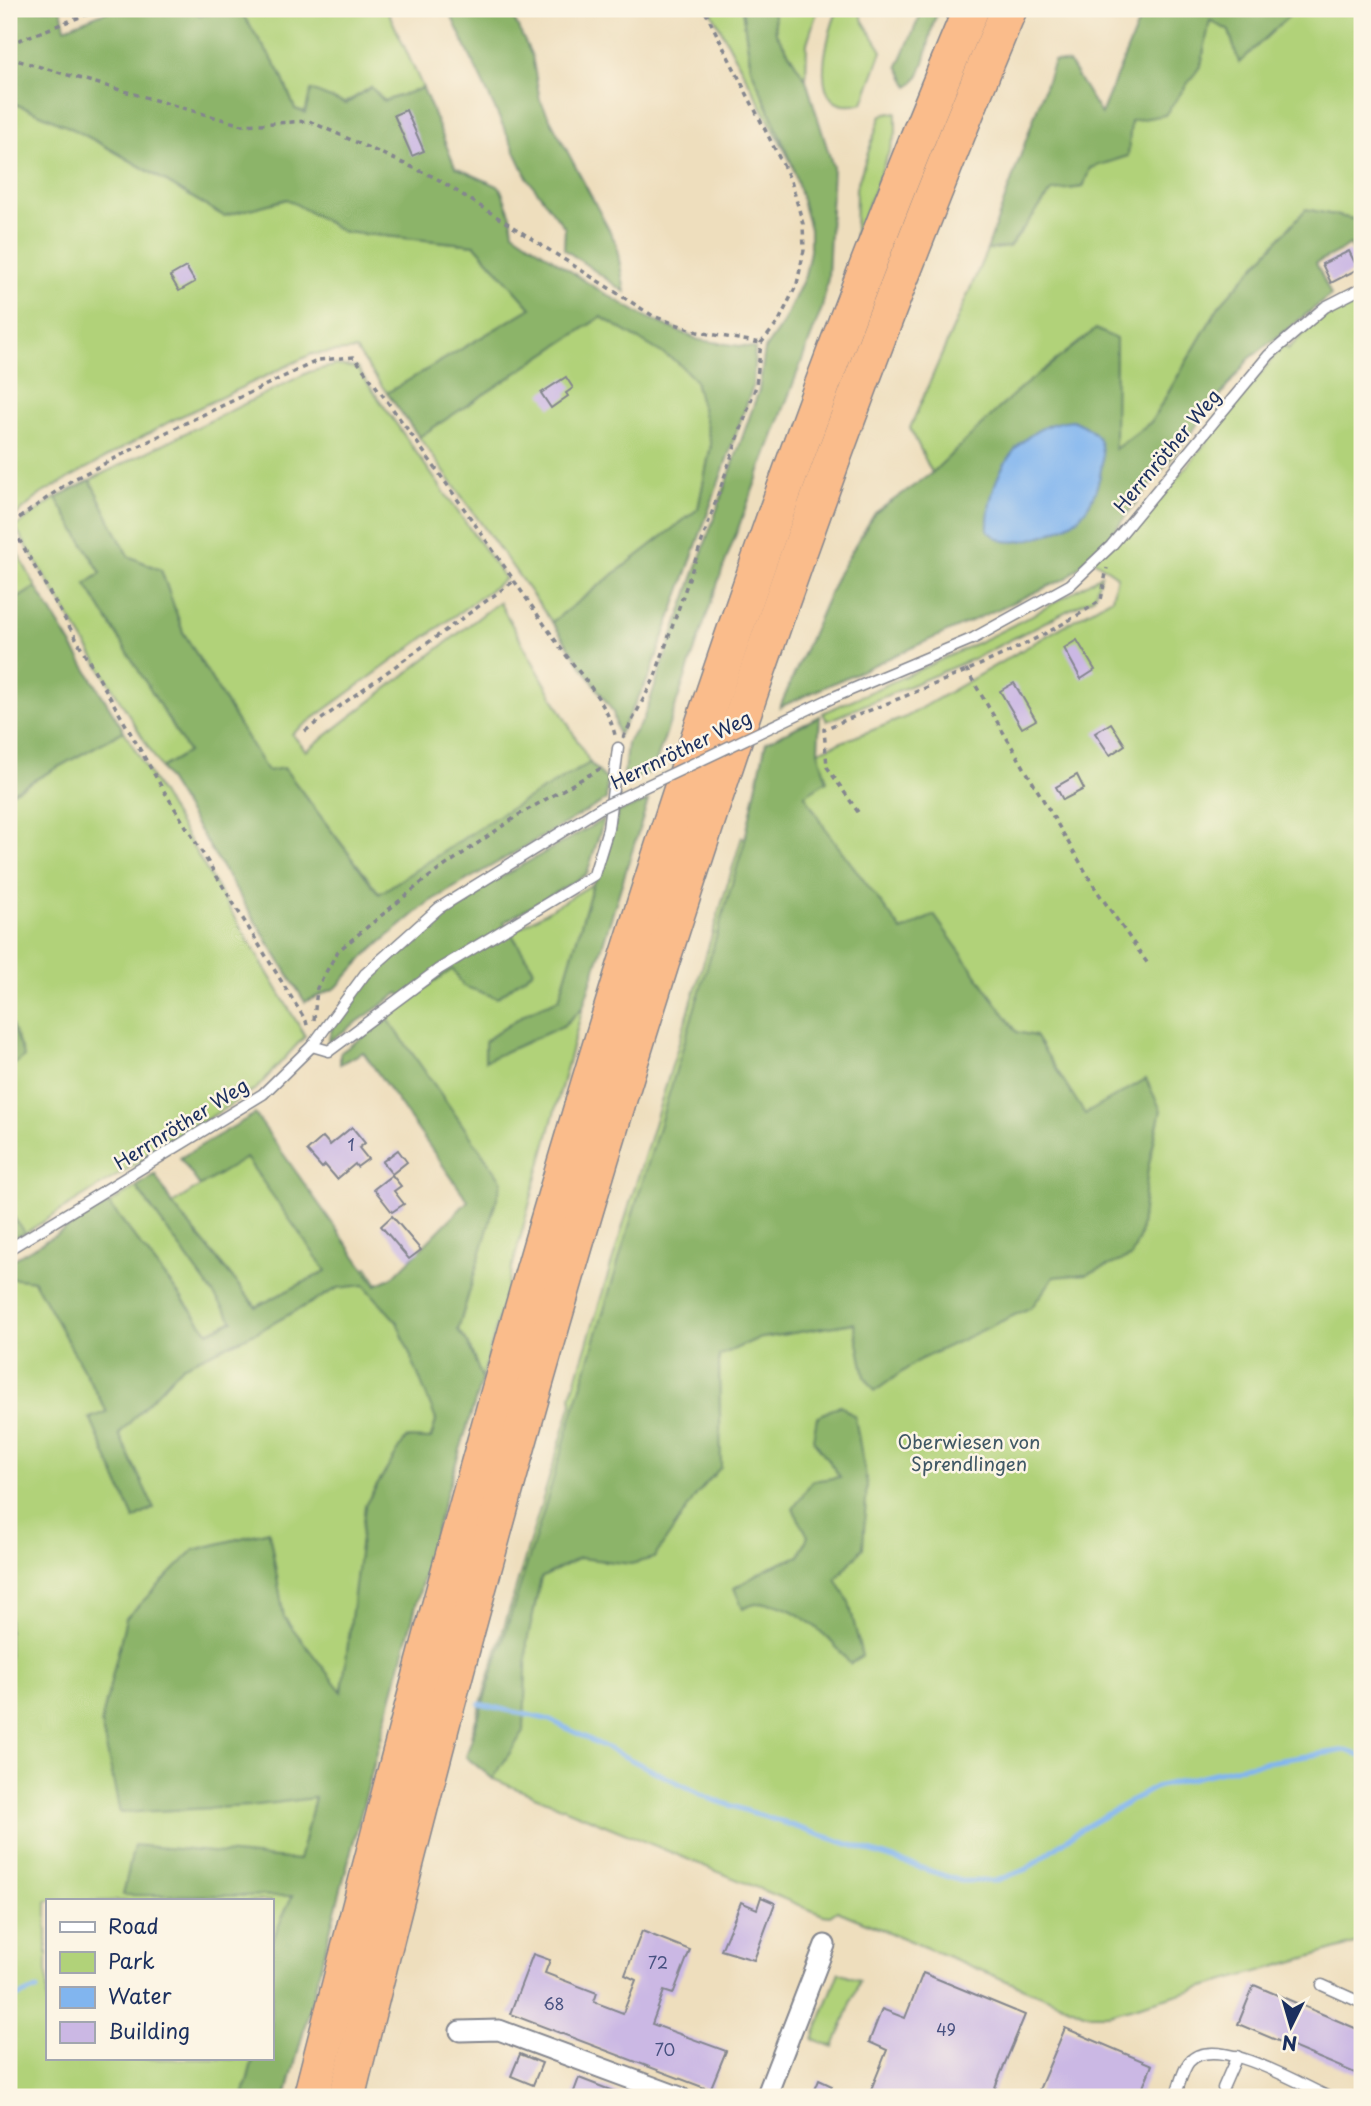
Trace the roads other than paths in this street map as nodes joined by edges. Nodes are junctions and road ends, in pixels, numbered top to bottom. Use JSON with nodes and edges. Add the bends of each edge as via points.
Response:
{"nodes":[{"id":1,"x":971,"y":9,"type":"edge"},
{"id":2,"x":1009,"y":9,"type":"edge"},
{"id":3,"x":1362,"y":288,"type":"edge"},
{"id":4,"x":618,"y":748,"type":"road end"},
{"id":5,"x":312,"y":1046,"type":"junction"},
{"id":6,"x":9,"y":1249,"type":"edge"},
{"id":7,"x":825,"y":1945,"type":"dead end"},
{"id":8,"x":1322,"y":1985,"type":"dead end"},
{"id":9,"x":1362,"y":2003,"type":"edge"},
{"id":10,"x":460,"y":2031,"type":"dead end"},
{"id":11,"x":1237,"y":2056,"type":"junction"},
{"id":12,"x":1223,"y":2088,"type":"dead end"},
{"id":13,"x":311,"y":2097,"type":"edge"},
{"id":14,"x":347,"y":2097,"type":"edge"},
{"id":15,"x":680,"y":2097,"type":"edge"},
{"id":16,"x":766,"y":2097,"type":"edge"},
{"id":17,"x":1175,"y":2097,"type":"edge"},
{"id":18,"x":1329,"y":2097,"type":"edge"}],
"edges":[{"from":1,"to":13,"type":"highway","via":[[789,477],[612,1012],[465,1513]]},
{"from":2,"to":14,"type":"highway","via":[[861,380],[757,676],[641,1032],[424,1791]]},
{"from":3,"to":5,"type":"lane","name":"Herrnröther Weg","bridge":true,"via":[[1325,307],[1269,355],[1111,546],[1070,585],[974,638],[834,697],[602,807],[439,908],[365,974]]},
{"from":4,"to":5,"type":"lane","via":[[608,829],[594,875],[439,969],[329,1051]]},
{"from":5,"to":6,"type":"lane","name":"Herrnröther Weg","via":[[262,1094]]},
{"from":7,"to":16,"type":"street"},
{"from":8,"to":9,"type":"lane"},
{"from":10,"to":15,"type":"street","via":[[499,2031]]},
{"from":11,"to":12,"type":"lane"},
{"from":11,"to":17,"type":"lane","via":[[1204,2053],[1190,2062]]},
{"from":11,"to":18,"type":"lane"}]}
